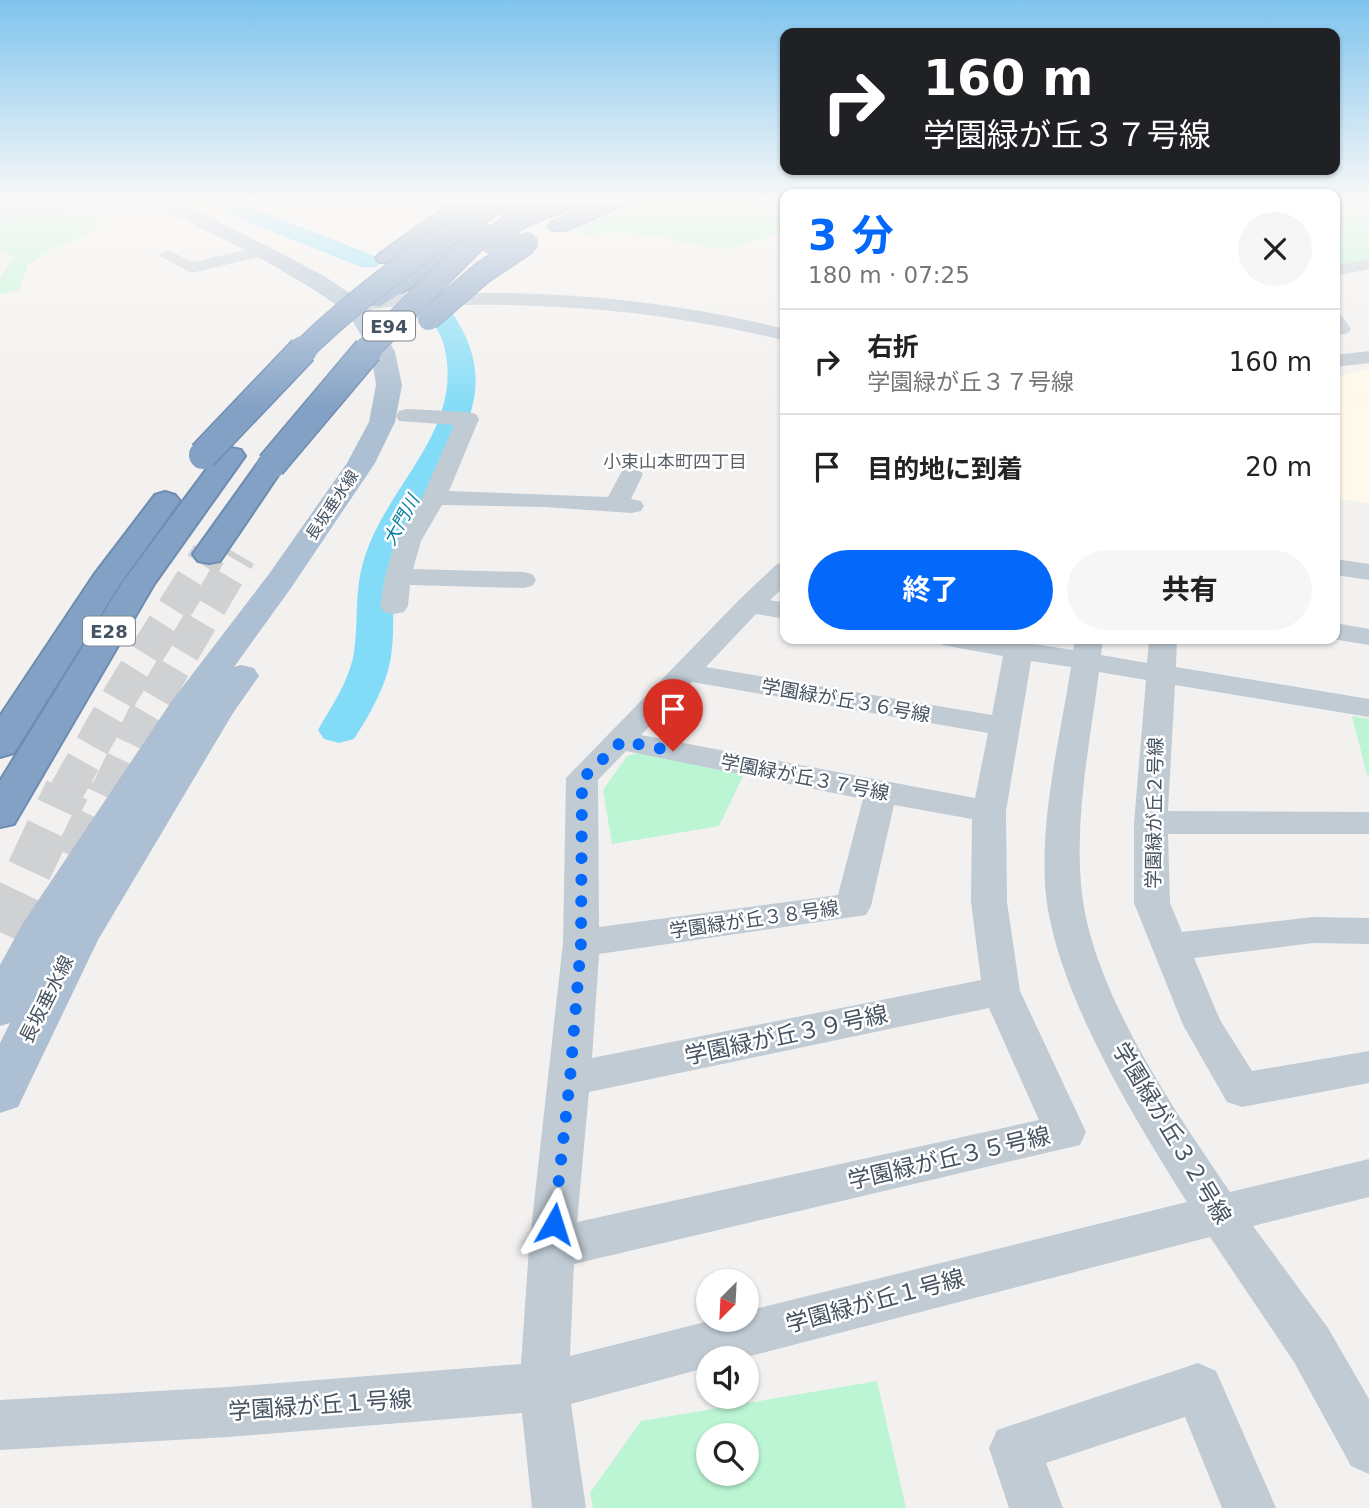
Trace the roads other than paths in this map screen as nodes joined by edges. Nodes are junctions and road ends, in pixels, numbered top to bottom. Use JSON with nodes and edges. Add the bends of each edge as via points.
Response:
{"nodes":[{"id":1,"x":295,"y":269,"type":"edge"},
{"id":2,"x":322,"y":269,"type":"edge"},
{"id":3,"x":375,"y":269,"type":"edge"},
{"id":4,"x":401,"y":269,"type":"edge"},
{"id":5,"x":406,"y":269,"type":"edge"},
{"id":6,"x":422,"y":269,"type":"edge"},
{"id":7,"x":426,"y":269,"type":"edge"},
{"id":8,"x":435,"y":269,"type":"edge"},
{"id":9,"x":444,"y":269,"type":"edge"},
{"id":10,"x":465,"y":269,"type":"edge"},
{"id":11,"x":489,"y":269,"type":"edge"},
{"id":12,"x":1365,"y":270,"type":"edge"},
{"id":13,"x":1340,"y":271,"type":"edge"},
{"id":14,"x":368,"y":305,"type":"junction"},
{"id":15,"x":780,"y":334,"type":"edge"},
{"id":16,"x":780,"y":340,"type":"edge"},
{"id":17,"x":341,"y":346,"type":"dead end"},
{"id":18,"x":1369,"y":351,"type":"edge"},
{"id":19,"x":1340,"y":353,"type":"edge"},
{"id":20,"x":1369,"y":358,"type":"edge"},
{"id":21,"x":1340,"y":360,"type":"edge"},
{"id":22,"x":313,"y":372,"type":"dead end"},
{"id":23,"x":245,"y":407,"type":"junction"},
{"id":24,"x":272,"y":408,"type":"junction"},
{"id":25,"x":407,"y":416,"type":"junction"},
{"id":26,"x":217,"y":456,"type":"junction"},
{"id":27,"x":284,"y":466,"type":"junction"},
{"id":28,"x":631,"y":474,"type":"dead end"},
{"id":29,"x":434,"y":498,"type":"junction"},
{"id":30,"x":209,"y":554,"type":"tunnel mouth"},
{"id":31,"x":239,"y":555,"type":"tunnel mouth"},
{"id":32,"x":1340,"y":568,"type":"edge"},
{"id":33,"x":1369,"y":572,"type":"edge"},
{"id":34,"x":780,"y":576,"type":"edge"},
{"id":35,"x":398,"y":577,"type":"junction"},
{"id":36,"x":523,"y":580,"type":"dead end"},
{"id":37,"x":394,"y":606,"type":"dead end"},
{"id":38,"x":750,"y":606,"type":"junction"},
{"id":39,"x":780,"y":610,"type":"edge"},
{"id":40,"x":1340,"y":632,"type":"edge"},
{"id":41,"x":1369,"y":637,"type":"edge"},
{"id":42,"x":1020,"y":644,"type":"edge"},
{"id":43,"x":1163,"y":644,"type":"edge"},
{"id":44,"x":1087,"y":650,"type":"edge"},
{"id":45,"x":687,"y":672,"type":"junction"},
{"id":46,"x":1160,"y":674,"type":"junction"},
{"id":47,"x":1369,"y":708,"type":"edge"},
{"id":48,"x":1004,"y":727,"type":"junction"},
{"id":49,"x":622,"y":741,"type":"junction"},
{"id":50,"x":0,"y":745,"type":"edge"},
{"id":51,"x":881,"y":792,"type":"junction"},
{"id":52,"x":989,"y":811,"type":"junction"},
{"id":53,"x":0,"y":814,"type":"edge"},
{"id":54,"x":1151,"y":823,"type":"junction"},
{"id":55,"x":1369,"y":823,"type":"edge"},
{"id":56,"x":1369,"y":930,"type":"edge"},
{"id":57,"x":581,"y":943,"type":"junction"},
{"id":58,"x":1170,"y":947,"type":"junction"},
{"id":59,"x":1001,"y":991,"type":"junction"},
{"id":60,"x":0,"y":1008,"type":"edge"},
{"id":61,"x":1369,"y":1067,"type":"edge"},
{"id":62,"x":570,"y":1079,"type":"junction"},
{"id":63,"x":0,"y":1092,"type":"edge"},
{"id":64,"x":1369,"y":1178,"type":"edge"},
{"id":65,"x":1221,"y":1215,"type":"junction"},
{"id":66,"x":552,"y":1248,"type":"junction"},
{"id":67,"x":544,"y":1387,"type":"junction"},
{"id":68,"x":0,"y":1425,"type":"edge"},
{"id":69,"x":1369,"y":1448,"type":"edge"},
{"id":70,"x":559,"y":1508,"type":"edge"},
{"id":71,"x":1036,"y":1508,"type":"edge"},
{"id":72,"x":1248,"y":1508,"type":"edge"}],
"edges":[{"from":1,"to":14,"type":"main road","name":"長坂垂水線"},
{"from":2,"to":14,"type":"main road","name":"長坂垂水線"},
{"from":3,"to":23,"type":"highway","bridge":true},
{"from":4,"to":23,"type":"highway","number":"E28","bridge":true,"via":[[292,360]]},
{"from":5,"to":14,"type":"highway"},
{"from":6,"to":24,"type":"highway","number":"E28","via":[[317,360]]},
{"from":7,"to":14,"type":"highway"},
{"from":8,"to":17,"type":"highway","bridge":true},
{"from":9,"to":27,"type":"highway","number":"E94","bridge":true,"via":[[321,402]]},
{"from":10,"to":27,"type":"highway","number":"E94","bridge":true},
{"from":11,"to":27,"type":"highway","bridge":true,"via":[[416,330]]},
{"from":12,"to":13,"type":"street"},
{"from":14,"to":15,"type":"street","via":[[524,299],[604,303],[682,312]]},
{"from":14,"to":16,"type":"street","via":[[590,307],[684,318]]},
{"from":14,"to":25,"type":"main road","name":"長坂垂水線","via":[[389,321],[405,349],[412,383]]},
{"from":14,"to":60,"type":"main road","name":"長坂垂水線","via":[[368,324],[383,352],[389,385],[382,422],[361,463],[184,710],[39,935]]},
{"from":18,"to":19,"type":"street"},
{"from":20,"to":21,"type":"street"},
{"from":22,"to":24,"type":"highway"},
{"from":23,"to":26,"type":"highway","number":"E28","bridge":true},
{"from":24,"to":26,"type":"highway","number":"E28"},
{"from":25,"to":29,"type":"street","via":[[468,419]]},
{"from":25,"to":63,"type":"main road","name":"長坂垂水線","via":[[385,464],[215,713],[77,937]]},
{"from":26,"to":50,"type":"highway","number":"E28","via":[[157,511],[105,582]]},
{"from":26,"to":53,"type":"highway","number":"E28"},
{"from":27,"to":30,"type":"highway","number":"E94"},
{"from":27,"to":31,"type":"highway","number":"E94"},
{"from":28,"to":29,"type":"street","via":[[624,506]]},
{"from":29,"to":35,"type":"street","via":[[408,541]]},
{"from":32,"to":33,"type":"street"},
{"from":34,"to":38,"type":"street"},
{"from":35,"to":36,"type":"street"},
{"from":35,"to":37,"type":"street"},
{"from":38,"to":39,"type":"street"},
{"from":38,"to":45,"type":"street"},
{"from":40,"to":41,"type":"street"},
{"from":42,"to":44,"type":"street"},
{"from":42,"to":48,"type":"street","name":"学園緑が丘３５号線"},
{"from":43,"to":46,"type":"street","name":"学園緑が丘２号線"},
{"from":44,"to":46,"type":"street"},
{"from":44,"to":65,"type":"street","name":"学園緑が丘３２号線","via":[[1062,834],[1063,886],[1071,929],[1115,1042],[1153,1112]]},
{"from":45,"to":48,"type":"street","name":"学園緑が丘３６号線"},
{"from":45,"to":49,"type":"street"},
{"from":46,"to":47,"type":"street"},
{"from":46,"to":54,"type":"street","name":"学園緑が丘２号線"},
{"from":48,"to":52,"type":"street","name":"学園緑が丘３５号線"},
{"from":49,"to":51,"type":"street","name":"学園緑が丘３７号線"},
{"from":49,"to":57,"type":"street","via":[[582,779]]},
{"from":51,"to":52,"type":"street","name":"学園緑が丘３７号線"},
{"from":51,"to":57,"type":"street","name":"学園緑が丘３８号線","via":[[853,906]]},
{"from":52,"to":59,"type":"street","name":"学園緑が丘３５号線","via":[[989,902]]},
{"from":54,"to":55,"type":"street"},
{"from":54,"to":58,"type":"street","name":"学園緑が丘２号線","via":[[1152,903]]},
{"from":56,"to":58,"type":"street","via":[[1313,930]]},
{"from":57,"to":62,"type":"street"},
{"from":58,"to":61,"type":"street","name":"学園緑が丘２号線","via":[[1203,1025],[1242,1090]]},
{"from":59,"to":62,"type":"street","name":"学園緑が丘３９号線"},
{"from":59,"to":66,"type":"street","name":"学園緑が丘３５号線","via":[[1065,1132]]},
{"from":62,"to":66,"type":"street"},
{"from":64,"to":65,"type":"street","name":"学園緑が丘１号線"},
{"from":65,"to":67,"type":"street","name":"学園緑が丘１号線"},
{"from":65,"to":69,"type":"street","name":"学園緑が丘３２号線","via":[[1311,1345]]},
{"from":66,"to":67,"type":"street"},
{"from":67,"to":68,"type":"street","name":"学園緑が丘１号線"},
{"from":67,"to":70,"type":"street"},
{"from":71,"to":72,"type":"street","via":[[1015,1448],[1198,1388]]}]}
